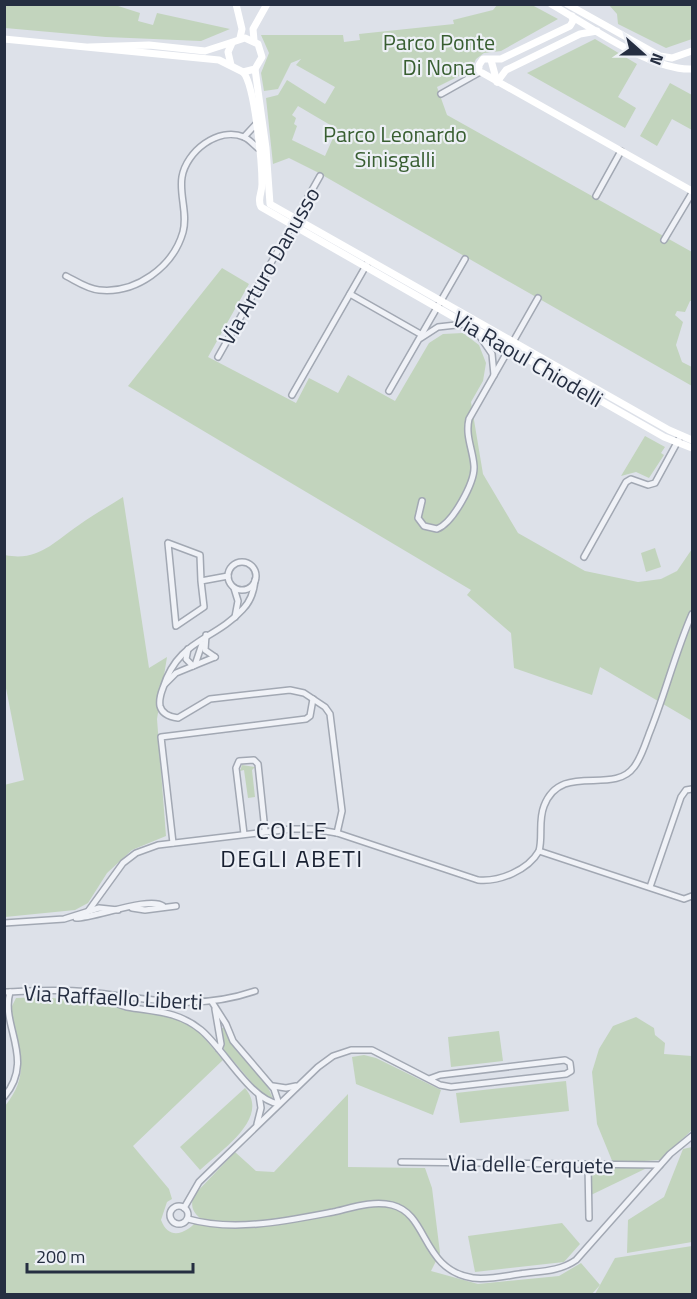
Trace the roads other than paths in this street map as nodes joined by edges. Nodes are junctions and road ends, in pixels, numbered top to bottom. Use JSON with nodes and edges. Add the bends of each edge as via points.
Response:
{"nodes":[{"id":1,"x":236,"y":4,"type":"edge"},
{"id":2,"x":267,"y":4,"type":"edge"},
{"id":3,"x":551,"y":4,"type":"edge"},
{"id":4,"x":569,"y":10,"type":"edge"},
{"id":5,"x":600,"y":32,"type":"junction"},
{"id":6,"x":619,"y":38,"type":"junction"},
{"id":7,"x":4,"y":39,"type":"edge"},
{"id":8,"x":238,"y":39,"type":"junction"},
{"id":9,"x":254,"y":40,"type":"junction"},
{"id":10,"x":89,"y":47,"type":"junction"},
{"id":11,"x":693,"y":51,"type":"edge"},
{"id":12,"x":491,"y":60,"type":"junction"},
{"id":13,"x":231,"y":65,"type":"junction"},
{"id":14,"x":255,"y":69,"type":"junction"},
{"id":15,"x":693,"y":69,"type":"edge"},
{"id":16,"x":493,"y":71,"type":"junction"},
{"id":17,"x":243,"y":72,"type":"junction"},
{"id":18,"x":482,"y":73,"type":"junction"},
{"id":19,"x":497,"y":82,"type":"junction"},
{"id":20,"x":441,"y":93,"type":"dead end"},
{"id":21,"x":255,"y":124,"type":"junction"},
{"id":22,"x":244,"y":137,"type":"junction"},
{"id":23,"x":258,"y":149,"type":"junction"},
{"id":24,"x":621,"y":151,"type":"junction"},
{"id":25,"x":320,"y":176,"type":"dead end"},
{"id":26,"x":693,"y":192,"type":"edge"},
{"id":27,"x":596,"y":195,"type":"dead end"},
{"id":28,"x":294,"y":222,"type":"junction"},
{"id":29,"x":664,"y":240,"type":"dead end"},
{"id":30,"x":465,"y":259,"type":"dead end"},
{"id":31,"x":367,"y":264,"type":"junction"},
{"id":32,"x":66,"y":276,"type":"dead end"},
{"id":33,"x":350,"y":294,"type":"junction"},
{"id":34,"x":538,"y":298,"type":"dead end"},
{"id":35,"x":439,"y":304,"type":"junction"},
{"id":36,"x":471,"y":327,"type":"junction"},
{"id":37,"x":422,"y":334,"type":"junction"},
{"id":38,"x":418,"y":341,"type":"junction"},
{"id":39,"x":512,"y":346,"type":"junction"},
{"id":40,"x":218,"y":357,"type":"dead end"},
{"id":41,"x":494,"y":376,"type":"junction"},
{"id":42,"x":389,"y":391,"type":"dead end"},
{"id":43,"x":292,"y":395,"type":"dead end"},
{"id":44,"x":681,"y":435,"type":"junction"},
{"id":45,"x":693,"y":440,"type":"edge"},
{"id":46,"x":678,"y":443,"type":"junction"},
{"id":47,"x":693,"y":448,"type":"edge"},
{"id":48,"x":422,"y":501,"type":"dead end"},
{"id":49,"x":584,"y":557,"type":"dead end"},
{"id":50,"x":228,"y":576,"type":"junction"},
{"id":51,"x":201,"y":580,"type":"junction"},
{"id":52,"x":255,"y":580,"type":"junction"},
{"id":53,"x":233,"y":586,"type":"junction"},
{"id":54,"x":693,"y":614,"type":"edge"},
{"id":55,"x":235,"y":617,"type":"junction"},
{"id":56,"x":205,"y":638,"type":"junction"},
{"id":57,"x":188,"y":647,"type":"junction"},
{"id":58,"x":194,"y":665,"type":"junction"},
{"id":59,"x":163,"y":688,"type":"junction"},
{"id":60,"x":313,"y":699,"type":"junction"},
{"id":61,"x":693,"y":789,"type":"edge"},
{"id":62,"x":265,"y":831,"type":"junction"},
{"id":63,"x":338,"y":833,"type":"junction"},
{"id":64,"x":244,"y":834,"type":"junction"},
{"id":65,"x":173,"y":843,"type":"junction"},
{"id":66,"x":539,"y":851,"type":"junction"},
{"id":67,"x":650,"y":887,"type":"junction"},
{"id":68,"x":104,"y":888,"type":"junction"},
{"id":69,"x":693,"y":896,"type":"edge"},
{"id":70,"x":177,"y":906,"type":"dead end"},
{"id":71,"x":89,"y":910,"type":"junction"},
{"id":72,"x":118,"y":910,"type":"junction"},
{"id":73,"x":71,"y":918,"type":"junction"},
{"id":74,"x":4,"y":923,"type":"edge"},
{"id":75,"x":255,"y":991,"type":"dead end"},
{"id":76,"x":7,"y":992,"type":"edge"},
{"id":77,"x":93,"y":993,"type":"junction"},
{"id":78,"x":212,"y":1002,"type":"junction"},
{"id":79,"x":6,"y":1014,"type":"edge"},
{"id":80,"x":219,"y":1049,"type":"junction"},
{"id":81,"x":543,"y":1062,"type":"junction"},
{"id":82,"x":502,"y":1067,"type":"junction"},
{"id":83,"x":544,"y":1076,"type":"junction"},
{"id":84,"x":429,"y":1078,"type":"junction"},
{"id":85,"x":504,"y":1082,"type":"junction"},
{"id":86,"x":300,"y":1084,"type":"junction"},
{"id":87,"x":272,"y":1086,"type":"junction"},
{"id":88,"x":258,"y":1094,"type":"junction"},
{"id":89,"x":4,"y":1097,"type":"edge"},
{"id":90,"x":279,"y":1104,"type":"junction"},
{"id":91,"x":256,"y":1127,"type":"junction"},
{"id":92,"x":693,"y":1136,"type":"edge"},
{"id":93,"x":401,"y":1162,"type":"dead end"},
{"id":94,"x":588,"y":1165,"type":"junction"},
{"id":95,"x":660,"y":1165,"type":"junction"},
{"id":96,"x":184,"y":1208,"type":"junction"},
{"id":97,"x":589,"y":1218,"type":"dead end"},
{"id":98,"x":188,"y":1219,"type":"junction"}],
"edges":[{"from":1,"to":8,"type":"main road","via":[[242,29]]},
{"from":2,"to":9,"type":"main road","via":[[253,29]]},
{"from":3,"to":4,"type":"main road"},
{"from":4,"to":5,"type":"main road"},
{"from":4,"to":6,"type":"main road"},
{"from":4,"to":12,"type":"main road","via":[[573,21],[570,27]]},
{"from":5,"to":6,"type":"main road"},
{"from":5,"to":19,"type":"main road","via":[[588,31],[568,39],[505,71]]},
{"from":6,"to":11,"type":"main road","via":[[667,58]]},
{"from":6,"to":15,"type":"main road","via":[[661,65]]},
{"from":7,"to":10,"type":"main road"},
{"from":8,"to":9,"type":"main road"},
{"from":8,"to":10,"type":"main road","via":[[205,51],[148,45]]},
{"from":8,"to":13,"type":"main road","via":[[228,52]]},
{"from":9,"to":14,"type":"main road","via":[[262,52]]},
{"from":10,"to":13,"type":"main road","via":[[216,59]]},
{"from":12,"to":16,"type":"main road"},
{"from":12,"to":18,"type":"main road","via":[[480,62]]},
{"from":13,"to":17,"type":"main road"},
{"from":14,"to":17,"type":"main road"},
{"from":14,"to":28,"type":"main road","name":"Via Raoul Chiodelli","via":[[267,157],[267,200]]},
{"from":16,"to":18,"type":"main road"},
{"from":16,"to":19,"type":"main road"},
{"from":17,"to":21,"type":"main road","name":"Via Raoul Chiodelli","via":[[249,82]]},
{"from":18,"to":19,"type":"main road"},
{"from":18,"to":20,"type":"street"},
{"from":19,"to":24,"type":"main road"},
{"from":21,"to":22,"type":"street"},
{"from":21,"to":23,"type":"main road","name":"Via Raoul Chiodelli"},
{"from":22,"to":23,"type":"street"},
{"from":22,"to":32,"type":"street","via":[[214,139],[189,159],[182,177],[183,232],[174,252],[158,271],[118,290],[99,290]]},
{"from":23,"to":28,"type":"main road","name":"Via Raoul Chiodelli","via":[[260,205]]},
{"from":24,"to":26,"type":"main road"},
{"from":24,"to":27,"type":"street"},
{"from":25,"to":28,"type":"street","name":"Via Arturo Danusso"},
{"from":26,"to":29,"type":"street"},
{"from":28,"to":31,"type":"main road","name":"Via Raoul Chiodelli"},
{"from":28,"to":40,"type":"street","name":"Via Arturo Danusso"},
{"from":30,"to":35,"type":"street"},
{"from":31,"to":33,"type":"street"},
{"from":31,"to":35,"type":"main road","name":"Via Raoul Chiodelli"},
{"from":33,"to":37,"type":"street"},
{"from":33,"to":43,"type":"street"},
{"from":34,"to":39,"type":"street"},
{"from":35,"to":36,"type":"main road","name":"Via Raoul Chiodelli"},
{"from":35,"to":37,"type":"street"},
{"from":35,"to":39,"type":"main road","name":"Via Raoul Chiodelli"},
{"from":36,"to":38,"type":"street","via":[[438,327]]},
{"from":36,"to":39,"type":"main road","name":"Via Raoul Chiodelli"},
{"from":36,"to":41,"type":"street","via":[[492,354]]},
{"from":37,"to":38,"type":"street"},
{"from":38,"to":42,"type":"street"},
{"from":39,"to":41,"type":"street"},
{"from":39,"to":44,"type":"main road","name":"Via Raoul Chiodelli"},
{"from":39,"to":46,"type":"main road","name":"Via Raoul Chiodelli"},
{"from":41,"to":48,"type":"street","via":[[469,419],[467,435],[474,476],[449,521],[437,529],[424,526],[418,518]]},
{"from":44,"to":45,"type":"main road","name":"Via Raoul Chiodelli"},
{"from":44,"to":46,"type":"street"},
{"from":46,"to":47,"type":"main road","name":"Via Raoul Chiodelli"},
{"from":46,"to":49,"type":"street","via":[[655,483],[648,485],[633,479],[626,482]]},
{"from":50,"to":51,"type":"street"},
{"from":50,"to":52,"type":"street","via":[[230,568],[241,561],[254,567]]},
{"from":50,"to":53,"type":"street"},
{"from":51,"to":51,"type":"street","via":[[204,607],[176,626],[168,543],[200,555]]},
{"from":52,"to":53,"type":"street","via":[[247,589]]},
{"from":52,"to":55,"type":"street","via":[[252,596]]},
{"from":53,"to":55,"type":"street","via":[[238,601]]},
{"from":54,"to":66,"type":"street","via":[[636,764],[616,778],[569,782],[550,795],[542,812]]},
{"from":55,"to":56,"type":"street"},
{"from":56,"to":57,"type":"street"},
{"from":56,"to":58,"type":"street"},
{"from":56,"to":58,"type":"street","via":[[205,650],[215,657]]},
{"from":57,"to":58,"type":"street","via":[[186,659]]},
{"from":57,"to":59,"type":"street","via":[[172,664]]},
{"from":58,"to":59,"type":"street","via":[[172,676]]},
{"from":59,"to":60,"type":"street","via":[[162,710],[178,718],[213,699],[296,690]]},
{"from":60,"to":63,"type":"street","via":[[330,714],[342,811]]},
{"from":60,"to":65,"type":"street","via":[[306,719],[161,737]]},
{"from":61,"to":67,"type":"street","via":[[686,790],[681,797]]},
{"from":62,"to":63,"type":"street","via":[[302,828]]},
{"from":62,"to":64,"type":"street"},
{"from":62,"to":64,"type":"street","via":[[258,764],[254,760],[239,761],[236,768]]},
{"from":63,"to":66,"type":"street","via":[[478,880],[492,880],[524,867]]},
{"from":64,"to":65,"type":"street"},
{"from":65,"to":68,"type":"street","via":[[136,853],[118,868]]},
{"from":66,"to":67,"type":"street"},
{"from":67,"to":69,"type":"street","via":[[684,899]]},
{"from":68,"to":71,"type":"street"},
{"from":68,"to":72,"type":"street","via":[[106,904]]},
{"from":70,"to":72,"type":"street","via":[[157,903]]},
{"from":71,"to":72,"type":"street"},
{"from":71,"to":73,"type":"street"},
{"from":72,"to":73,"type":"street"},
{"from":73,"to":74,"type":"street"},
{"from":75,"to":78,"type":"street","name":"Via Raffaello Liberti"},
{"from":76,"to":77,"type":"street","name":"Via Raffaello Liberti"},
{"from":76,"to":79,"type":"street"},
{"from":77,"to":78,"type":"street","name":"Via Raffaello Liberti","via":[[181,1004]]},
{"from":77,"to":80,"type":"street","via":[[120,1005],[182,1017]]},
{"from":78,"to":80,"type":"street"},
{"from":78,"to":87,"type":"street","via":[[233,1041]]},
{"from":79,"to":89,"type":"street","via":[[13,1032],[17,1070]]},
{"from":80,"to":88,"type":"street"},
{"from":81,"to":82,"type":"street"},
{"from":81,"to":83,"type":"street"},
{"from":81,"to":83,"type":"street","via":[[565,1060],[571,1071]]},
{"from":82,"to":84,"type":"street"},
{"from":82,"to":85,"type":"street"},
{"from":83,"to":85,"type":"street"},
{"from":84,"to":85,"type":"street","via":[[451,1087]]},
{"from":84,"to":86,"type":"street","via":[[383,1055],[360,1049],[333,1056]]},
{"from":86,"to":87,"type":"street"},
{"from":86,"to":90,"type":"street"},
{"from":87,"to":90,"type":"street"},
{"from":88,"to":90,"type":"street"},
{"from":88,"to":91,"type":"street","via":[[261,1108]]},
{"from":90,"to":91,"type":"street"},
{"from":91,"to":96,"type":"street","via":[[199,1182]]},
{"from":92,"to":95,"type":"street","name":"Via delle Cerquete"},
{"from":93,"to":94,"type":"street","name":"Via delle Cerquete"},
{"from":94,"to":95,"type":"street","name":"Via delle Cerquete"},
{"from":94,"to":97,"type":"street"},
{"from":95,"to":98,"type":"street","name":"Via delle Cerquete","via":[[568,1266],[502,1276],[475,1278],[447,1269],[408,1215],[392,1205],[379,1203],[233,1226]]},
{"from":96,"to":98,"type":"street"},
{"from":96,"to":98,"type":"street","via":[[172,1208],[170,1217],[178,1225]]}]}
